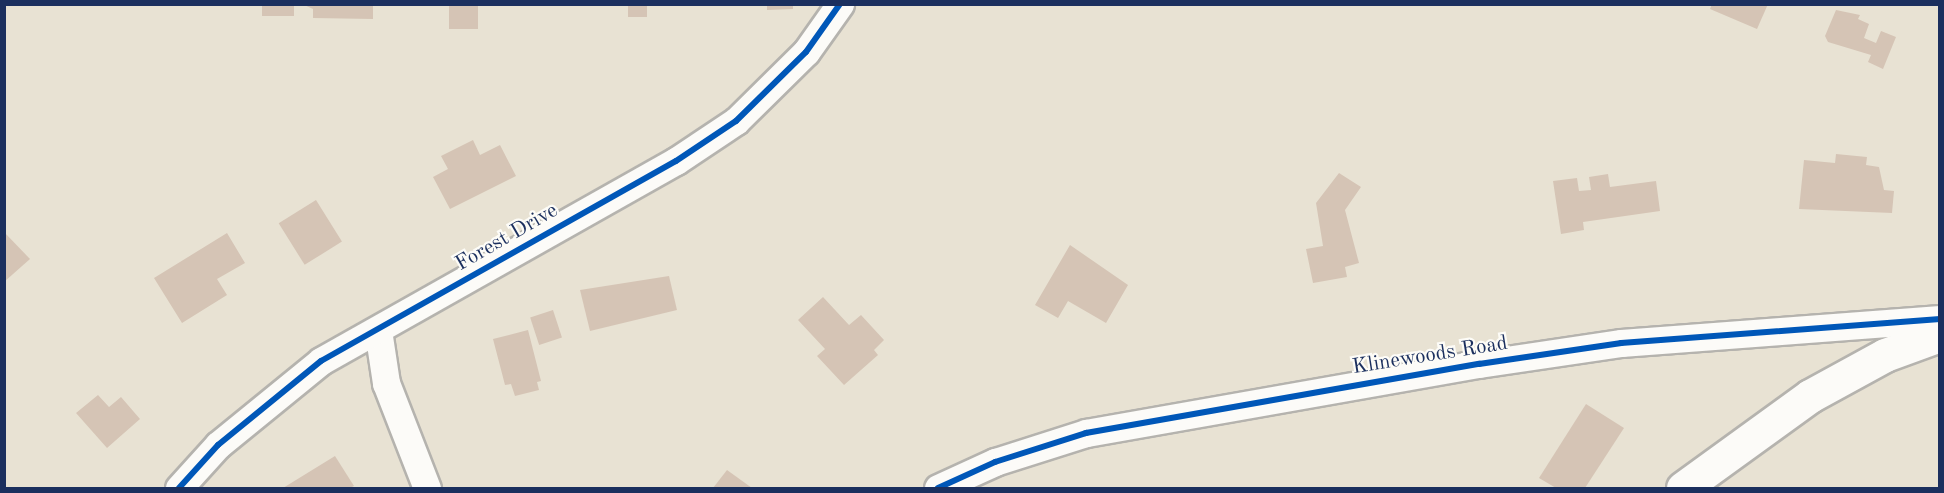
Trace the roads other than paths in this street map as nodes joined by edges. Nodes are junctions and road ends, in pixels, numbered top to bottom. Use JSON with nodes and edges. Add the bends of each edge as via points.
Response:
{"nodes":[{"id":1,"x":840,"y":4,"type":"edge"},
{"id":2,"x":1940,"y":319,"type":"edge"},
{"id":3,"x":378,"y":330,"type":"junction"},
{"id":4,"x":1940,"y":335,"type":"edge"},
{"id":5,"x":179,"y":489,"type":"edge"},
{"id":6,"x":427,"y":489,"type":"edge"},
{"id":7,"x":938,"y":489,"type":"edge"},
{"id":8,"x":1683,"y":489,"type":"edge"}],
"edges":[{"from":1,"to":3,"type":"street","name":"Forest Drive","via":[[806,52],[736,121]]},
{"from":2,"to":7,"type":"street","name":"Klinewoods Road","via":[[1621,343],[1479,364],[1086,433],[995,462]]},
{"from":3,"to":5,"type":"street","name":"Forest Drive","via":[[321,361],[267,401]]},
{"from":3,"to":6,"type":"street","via":[[386,383]]},
{"from":4,"to":8,"type":"street","via":[[1885,355],[1810,396]]}]}
